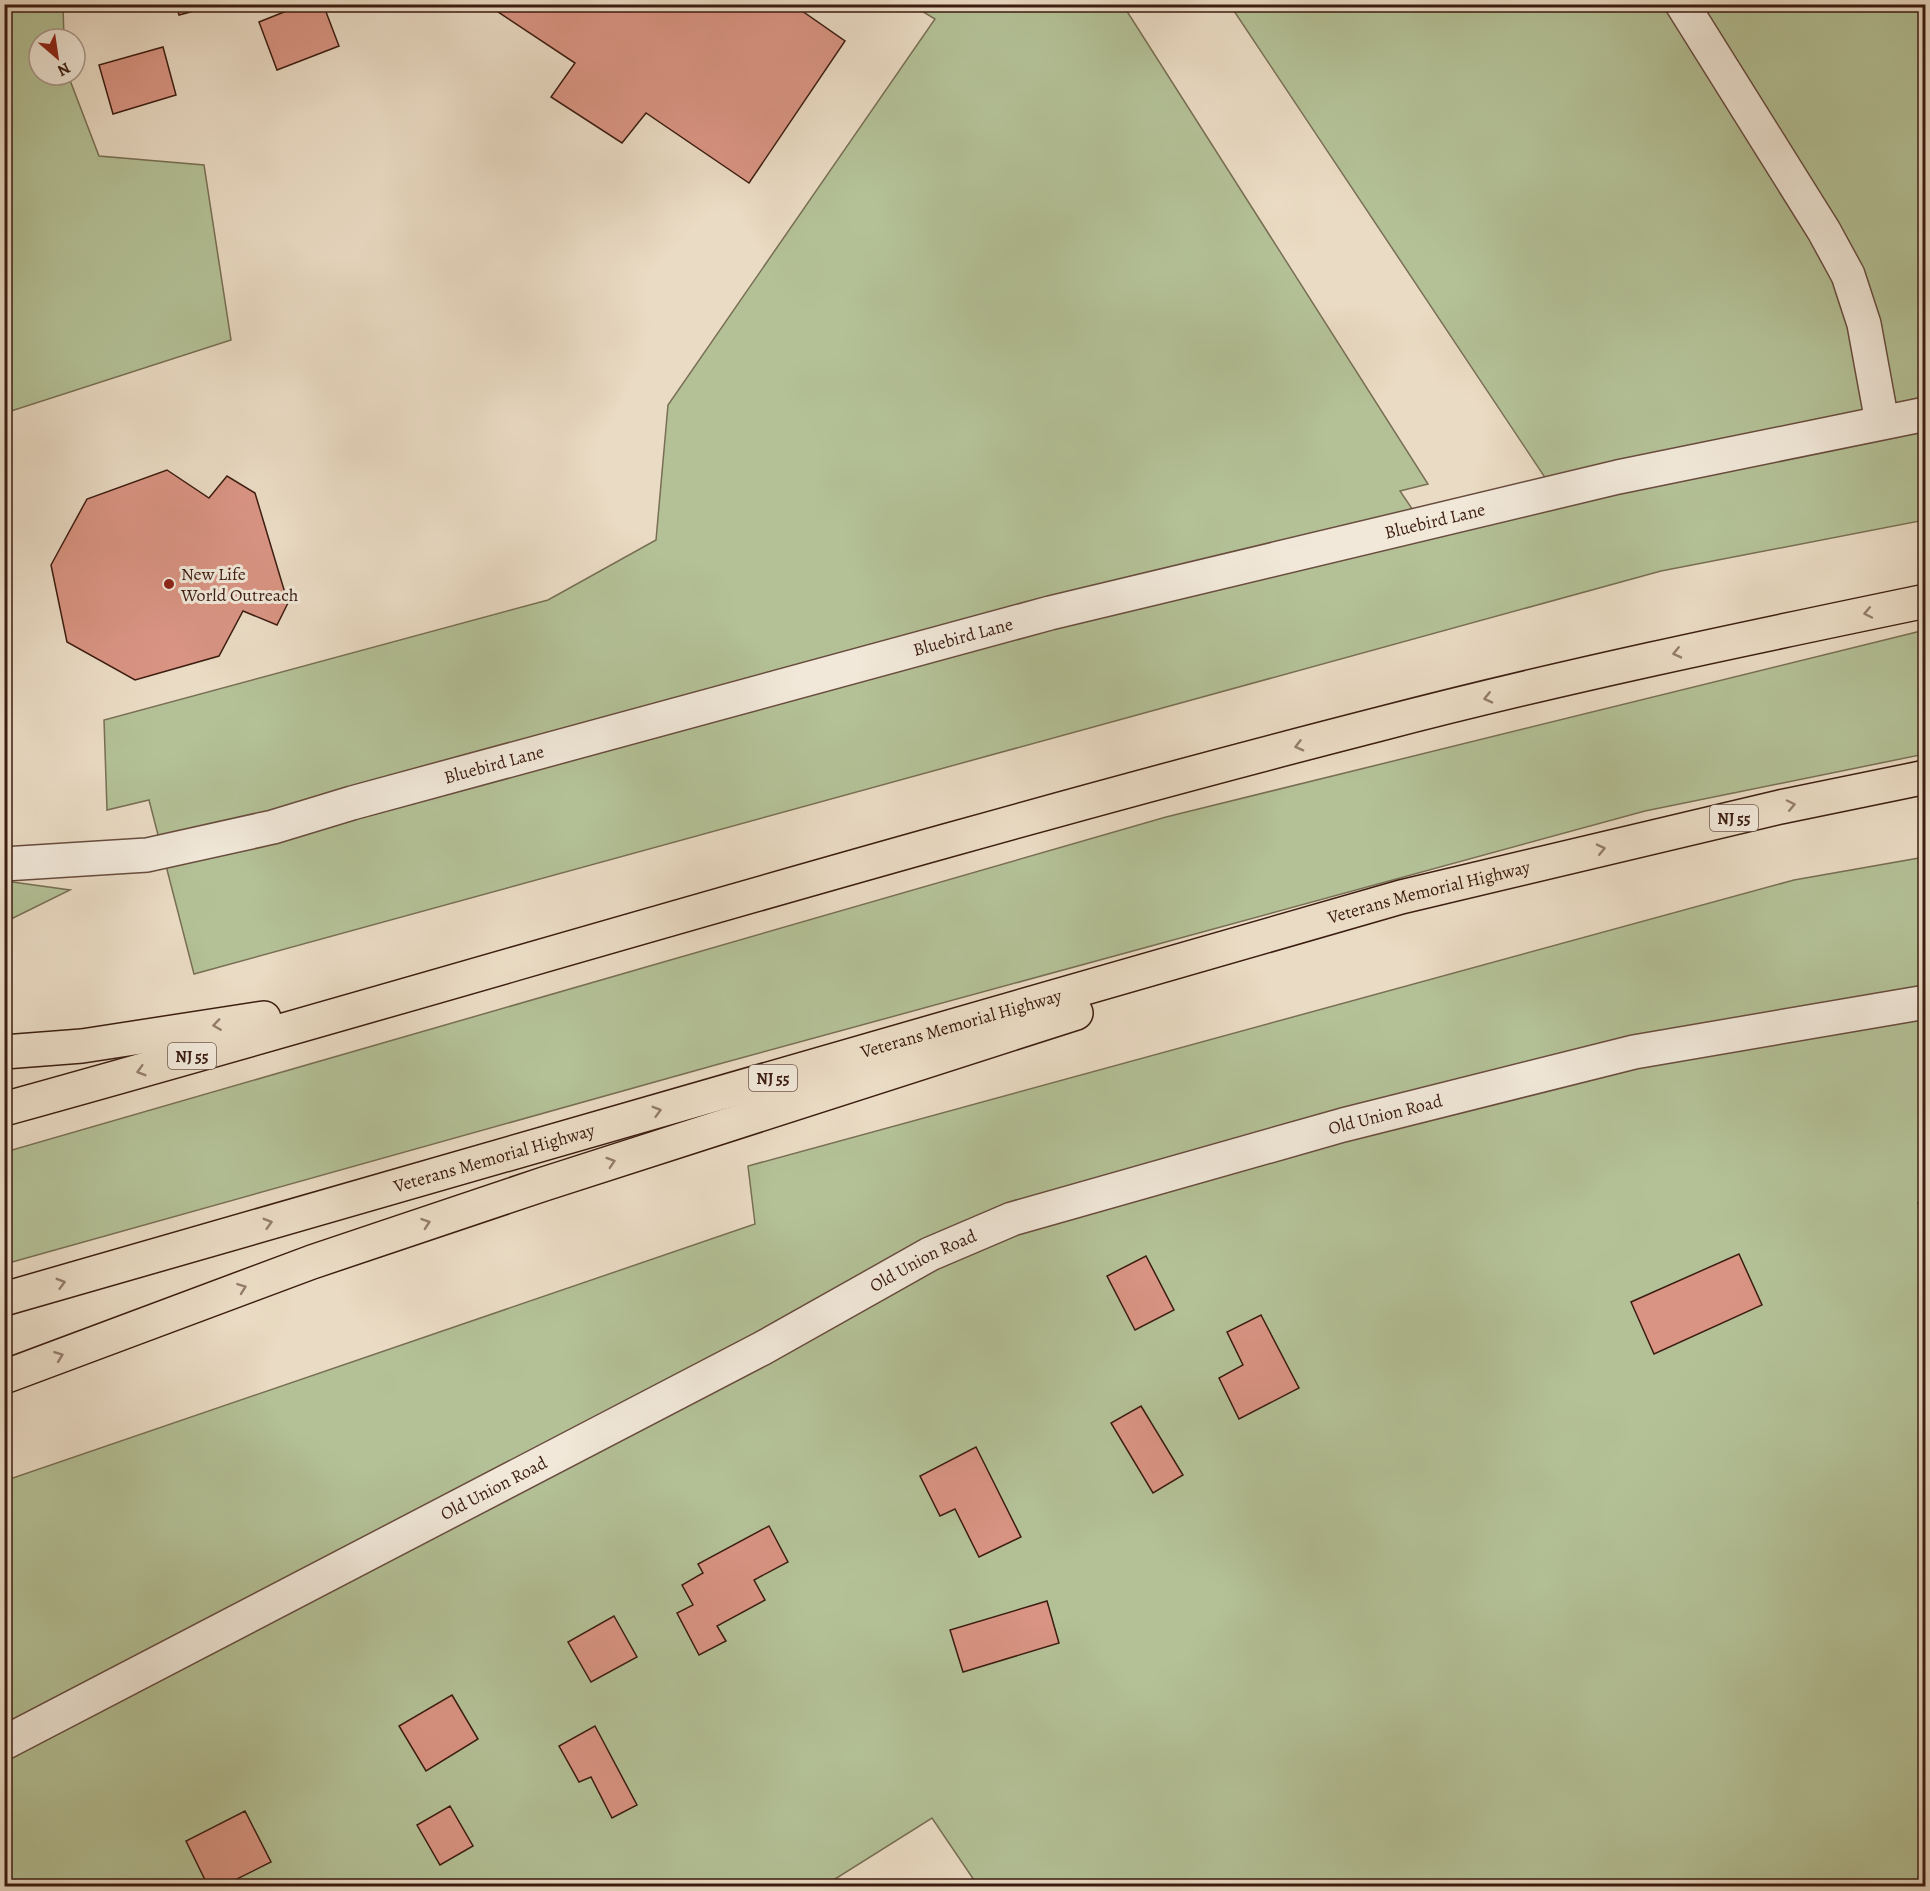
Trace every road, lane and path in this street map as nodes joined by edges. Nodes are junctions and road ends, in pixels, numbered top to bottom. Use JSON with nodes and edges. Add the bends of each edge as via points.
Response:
{"nodes":[{"id":1,"x":1682,"y":4,"type":"edge"},
{"id":2,"x":1926,"y":414,"type":"edge"},
{"id":3,"x":1882,"y":422,"type":"junction"},
{"id":4,"x":1926,"y":601,"type":"edge"},
{"id":5,"x":1926,"y":777,"type":"edge"},
{"id":6,"x":1544,"y":863,"type":"junction"},
{"id":7,"x":4,"y":864,"type":"edge"},
{"id":8,"x":378,"y":1002,"type":"junction"},
{"id":9,"x":1926,"y":1002,"type":"edge"},
{"id":10,"x":4,"y":1052,"type":"edge"},
{"id":11,"x":4,"y":1109,"type":"edge"},
{"id":12,"x":4,"y":1299,"type":"edge"},
{"id":13,"x":4,"y":1377,"type":"edge"},
{"id":14,"x":4,"y":1743,"type":"edge"}],
"edges":[{"from":1,"to":3,"type":"street","via":[[1848,275],[1864,324]]},
{"from":2,"to":3,"type":"street","name":"Bluebird Lane"},
{"from":3,"to":7,"type":"street","name":"Bluebird Lane","via":[[1618,477],[1050,613],[352,803],[273,828],[147,855]]},
{"from":4,"to":8,"type":"highway","number":"NJ 55","one_way":true,"via":[[1680,652],[1381,723]]},
{"from":6,"to":5,"type":"highway","name":"Veterans Memorial Highway","number":"NJ 55","one_way":true},
{"from":12,"to":6,"type":"highway","name":"Veterans Memorial Highway","number":"NJ 55","one_way":true,"via":[[1401,897]]},
{"from":13,"to":6,"type":"highway","one_way":true,"via":[[312,1262],[544,1184]]},
{"from":8,"to":10,"type":"highway","one_way":true,"via":[[82,1046]]},
{"from":8,"to":11,"type":"highway","number":"NJ 55","one_way":true},
{"from":9,"to":14,"type":"street","name":"Old Union Road","via":[[1634,1053],[1343,1125],[1012,1219],[930,1254],[761,1349]]}]}
